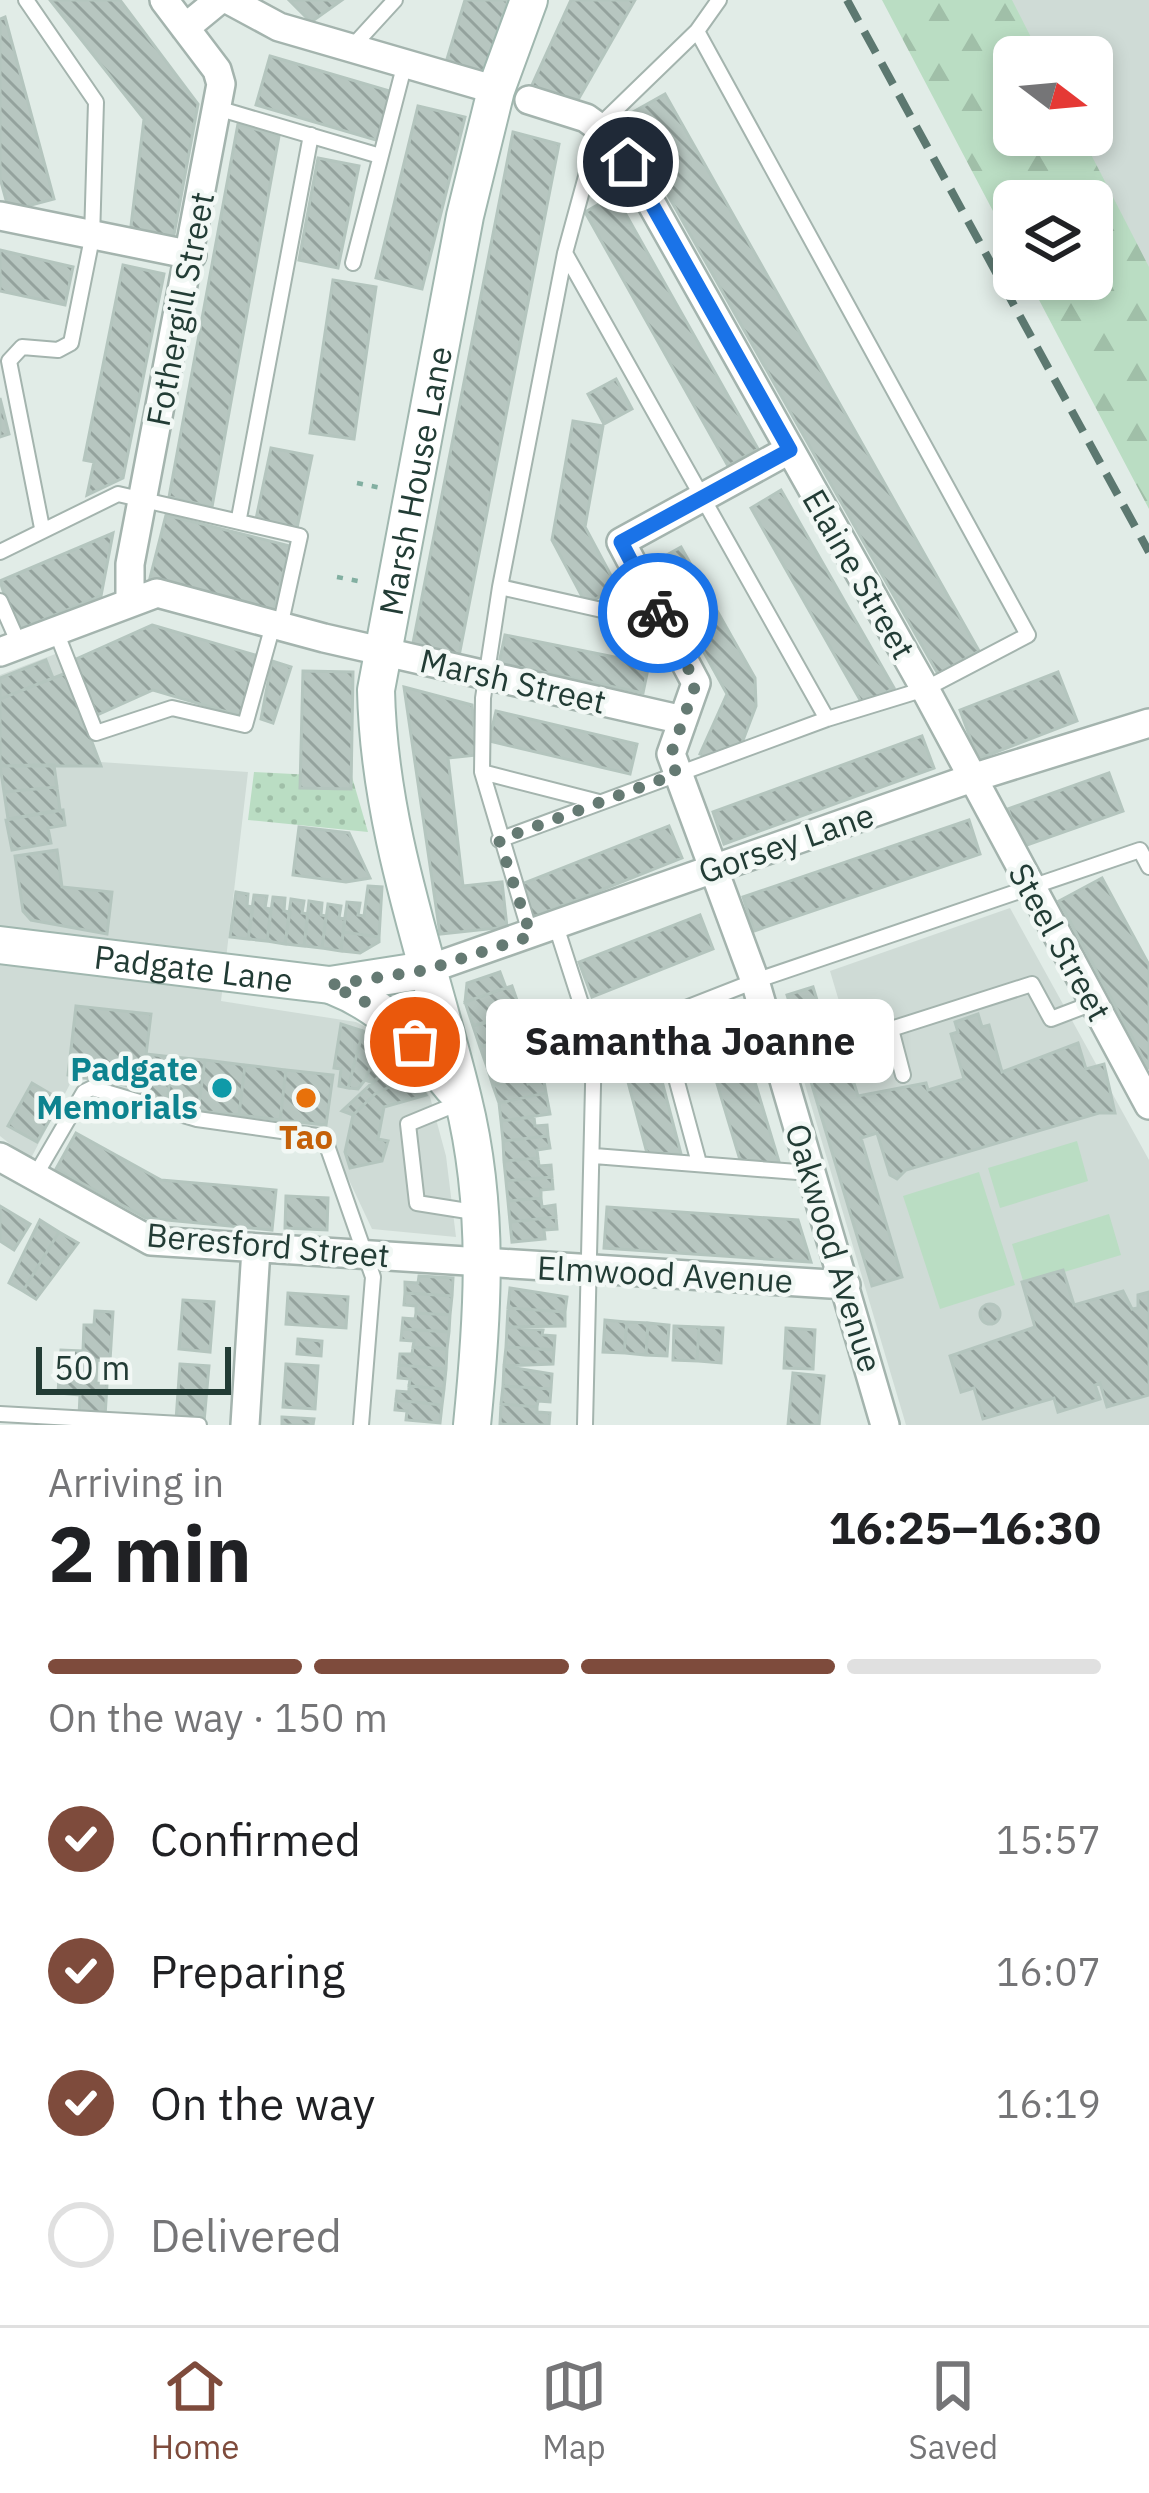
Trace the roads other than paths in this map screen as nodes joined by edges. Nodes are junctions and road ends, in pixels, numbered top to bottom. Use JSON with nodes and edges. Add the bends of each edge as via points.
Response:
{"nodes":[{"id":1,"x":26,"y":0,"type":"edge"},
{"id":2,"x":164,"y":0,"type":"edge"},
{"id":3,"x":219,"y":0,"type":"edge"},
{"id":4,"x":230,"y":0,"type":"edge"},
{"id":5,"x":395,"y":0,"type":"edge"},
{"id":6,"x":529,"y":0,"type":"edge"},
{"id":7,"x":718,"y":0,"type":"edge"},
{"id":8,"x":185,"y":28,"type":"junction"},
{"id":9,"x":697,"y":32,"type":"junction"},
{"id":10,"x":352,"y":47,"type":"junction"},
{"id":11,"x":405,"y":63,"type":"junction"},
{"id":12,"x":513,"y":95,"type":"junction"},
{"id":13,"x":218,"y":108,"type":"junction"},
{"id":14,"x":600,"y":125,"type":"junction"},
{"id":15,"x":311,"y":136,"type":"junction"},
{"id":16,"x":380,"y":156,"type":"junction"},
{"id":17,"x":0,"y":216,"type":"edge"},
{"id":18,"x":92,"y":238,"type":"junction"},
{"id":19,"x":565,"y":253,"type":"junction"},
{"id":20,"x":192,"y":255,"type":"junction"},
{"id":21,"x":353,"y":263,"type":"dead end"},
{"id":22,"x":790,"y":450,"type":"junction"},
{"id":23,"x":143,"y":496,"type":"junction"},
{"id":24,"x":702,"y":501,"type":"junction"},
{"id":25,"x":239,"y":518,"type":"junction"},
{"id":26,"x":41,"y":528,"type":"junction"},
{"id":27,"x":0,"y":552,"type":"edge"},
{"id":28,"x":500,"y":587,"type":"junction"},
{"id":29,"x":130,"y":599,"type":"junction"},
{"id":30,"x":0,"y":601,"type":"edge"},
{"id":31,"x":664,"y":624,"type":"junction"},
{"id":32,"x":277,"y":626,"type":"junction"},
{"id":33,"x":55,"y":629,"type":"junction"},
{"id":34,"x":10,"y":648,"type":"edge"},
{"id":35,"x":380,"y":651,"type":"junction"},
{"id":36,"x":487,"y":675,"type":"junction"},
{"id":37,"x":925,"y":689,"type":"junction"},
{"id":38,"x":827,"y":718,"type":"junction"},
{"id":39,"x":683,"y":720,"type":"junction"},
{"id":40,"x":1149,"y":723,"type":"edge"},
{"id":41,"x":482,"y":772,"type":"junction"},
{"id":42,"x":676,"y":774,"type":"junction"},
{"id":43,"x":972,"y":778,"type":"junction"},
{"id":44,"x":599,"y":802,"type":"junction"},
{"id":45,"x":499,"y":840,"type":"junction"},
{"id":46,"x":1149,"y":867,"type":"edge"},
{"id":47,"x":710,"y":868,"type":"junction"},
{"id":48,"x":1030,"y":889,"type":"junction"},
{"id":49,"x":544,"y":931,"type":"junction"},
{"id":50,"x":0,"y":945,"type":"edge"},
{"id":51,"x":426,"y":970,"type":"junction"},
{"id":52,"x":755,"y":981,"type":"junction"},
{"id":53,"x":330,"y":985,"type":"junction"},
{"id":54,"x":1093,"y":1003,"type":"junction"},
{"id":55,"x":660,"y":1019,"type":"junction"},
{"id":56,"x":594,"y":1044,"type":"junction"},
{"id":57,"x":903,"y":1075,"type":"dead end"},
{"id":58,"x":464,"y":1101,"type":"junction"},
{"id":59,"x":1149,"y":1105,"type":"edge"},
{"id":60,"x":0,"y":1156,"type":"edge"},
{"id":61,"x":594,"y":1156,"type":"junction"},
{"id":62,"x":699,"y":1163,"type":"junction"},
{"id":63,"x":811,"y":1173,"type":"junction"},
{"id":64,"x":35,"y":1176,"type":"junction"},
{"id":65,"x":481,"y":1213,"type":"junction"},
{"id":66,"x":256,"y":1249,"type":"junction"},
{"id":67,"x":366,"y":1254,"type":"junction"},
{"id":68,"x":484,"y":1262,"type":"junction"},
{"id":69,"x":592,"y":1270,"type":"junction"},
{"id":70,"x":846,"y":1285,"type":"junction"},
{"id":71,"x":0,"y":1414,"type":"edge"},
{"id":72,"x":199,"y":1425,"type":"edge"},
{"id":73,"x":245,"y":1425,"type":"edge"},
{"id":74,"x":361,"y":1425,"type":"edge"},
{"id":75,"x":472,"y":1425,"type":"edge"},
{"id":76,"x":585,"y":1425,"type":"edge"},
{"id":77,"x":596,"y":1425,"type":"edge"},
{"id":78,"x":885,"y":1425,"type":"edge"}],
"edges":[{"from":1,"to":18,"type":"lane","via":[[96,102]]},
{"from":2,"to":8,"type":"street","name":"Fothergill Street"},
{"from":3,"to":8,"type":"street"},
{"from":4,"to":10,"type":"street","via":[[279,27]]},
{"from":5,"to":10,"type":"lane"},
{"from":6,"to":12,"type":"street","name":"Marsh House Lane"},
{"from":7,"to":9,"type":"lane"},
{"from":8,"to":13,"type":"street","name":"Fothergill Street","via":[[217,70]]},
{"from":9,"to":14,"type":"lane"},
{"from":9,"to":37,"type":"lane","via":[[1028,635]]},
{"from":10,"to":11,"type":"street"},
{"from":11,"to":12,"type":"street"},
{"from":11,"to":16,"type":"lane"},
{"from":12,"to":14,"type":"street"},
{"from":12,"to":35,"type":"street","name":"Marsh House Lane","via":[[465,216]]},
{"from":13,"to":15,"type":"lane"},
{"from":13,"to":20,"type":"street","name":"Fothergill Street"},
{"from":14,"to":19,"type":"lane"},
{"from":14,"to":22,"type":"street","name":"Elaine Street"},
{"from":15,"to":16,"type":"lane"},
{"from":15,"to":25,"type":"lane"},
{"from":16,"to":21,"type":"lane"},
{"from":17,"to":18,"type":"street"},
{"from":18,"to":20,"type":"street"},
{"from":18,"to":26,"type":"lane","via":[[69,347],[22,346],[9,361]]},
{"from":19,"to":24,"type":"lane"},
{"from":19,"to":28,"type":"lane"},
{"from":20,"to":23,"type":"street","name":"Fothergill Street"},
{"from":22,"to":24,"type":"street"},
{"from":22,"to":37,"type":"street","name":"Elaine Street"},
{"from":23,"to":25,"type":"lane"},
{"from":23,"to":26,"type":"lane","via":[[118,494]]},
{"from":23,"to":29,"type":"street","name":"Fothergill Street"},
{"from":24,"to":31,"type":"street","via":[[621,542]]},
{"from":24,"to":38,"type":"lane"},
{"from":25,"to":32,"type":"lane","via":[[300,536]]},
{"from":26,"to":27,"type":"lane"},
{"from":28,"to":31,"type":"lane"},
{"from":28,"to":36,"type":"lane"},
{"from":29,"to":32,"type":"street","name":"Marsh Street","via":[[170,595]]},
{"from":29,"to":33,"type":"street","name":"Marsh Street"},
{"from":30,"to":34,"type":"lane"},
{"from":31,"to":39,"type":"street","via":[[696,683]]},
{"from":32,"to":33,"type":"lane","via":[[245,725],[172,708],[96,733]]},
{"from":32,"to":35,"type":"street","name":"Marsh Street"},
{"from":33,"to":34,"type":"street","name":"Marsh Street"},
{"from":35,"to":36,"type":"street","name":"Marsh Street"},
{"from":35,"to":51,"type":"street","name":"Marsh House Lane","via":[[380,759]]},
{"from":36,"to":39,"type":"street","name":"Marsh Street"},
{"from":36,"to":41,"type":"lane"},
{"from":37,"to":38,"type":"lane"},
{"from":37,"to":43,"type":"street","name":"Elaine Street"},
{"from":38,"to":42,"type":"lane"},
{"from":39,"to":42,"type":"street","via":[[671,754]]},
{"from":40,"to":43,"type":"street","name":"Gorsey Lane"},
{"from":41,"to":44,"type":"lane"},
{"from":41,"to":45,"type":"lane"},
{"from":42,"to":44,"type":"lane"},
{"from":42,"to":47,"type":"street","name":"Oakwood Avenue"},
{"from":43,"to":47,"type":"street","name":"Gorsey Lane"},
{"from":43,"to":48,"type":"street","name":"Steel Street"},
{"from":44,"to":45,"type":"lane"},
{"from":45,"to":49,"type":"lane"},
{"from":46,"to":48,"type":"lane","via":[[1140,850]]},
{"from":47,"to":49,"type":"street","name":"Gorsey Lane"},
{"from":47,"to":52,"type":"street","name":"Oakwood Avenue"},
{"from":48,"to":52,"type":"lane"},
{"from":48,"to":54,"type":"street","name":"Steel Street"},
{"from":49,"to":51,"type":"street","name":"Gorsey Lane"},
{"from":49,"to":56,"type":"lane"},
{"from":50,"to":53,"type":"street","name":"Padgate Lane"},
{"from":51,"to":53,"type":"street","name":"Padgate Lane"},
{"from":51,"to":58,"type":"street"},
{"from":52,"to":55,"type":"lane"},
{"from":52,"to":63,"type":"street","name":"Oakwood Avenue"},
{"from":53,"to":58,"type":"street","via":[[404,1030]]},
{"from":54,"to":57,"type":"lane","via":[[1051,1018],[1032,984],[891,1029]]},
{"from":54,"to":59,"type":"street","name":"Steel Street"},
{"from":55,"to":56,"type":"lane"},
{"from":55,"to":62,"type":"lane"},
{"from":56,"to":61,"type":"lane"},
{"from":58,"to":65,"type":"street"},
{"from":58,"to":65,"type":"lane","via":[[407,1124],[417,1203]]},
{"from":60,"to":64,"type":"street","name":"Beresford Street"},
{"from":61,"to":62,"type":"lane"},
{"from":61,"to":69,"type":"lane"},
{"from":62,"to":63,"type":"lane"},
{"from":63,"to":70,"type":"street","name":"Oakwood Avenue"},
{"from":64,"to":66,"type":"street","name":"Beresford Street","via":[[151,1241]]},
{"from":64,"to":67,"type":"lane","via":[[92,1088],[197,1119],[324,1137]]},
{"from":65,"to":68,"type":"street"},
{"from":66,"to":67,"type":"street","name":"Beresford Street"},
{"from":66,"to":73,"type":"street"},
{"from":67,"to":68,"type":"street","name":"Beresford Street"},
{"from":67,"to":74,"type":"lane","via":[[373,1277]]},
{"from":68,"to":69,"type":"street","name":"Elmwood Avenue"},
{"from":68,"to":75,"type":"street"},
{"from":69,"to":70,"type":"street","name":"Elmwood Avenue"},
{"from":69,"to":76,"type":"lane"},
{"from":70,"to":78,"type":"street","name":"Oakwood Avenue"},
{"from":71,"to":72,"type":"lane"},
{"from":76,"to":77,"type":"lane"}]}
